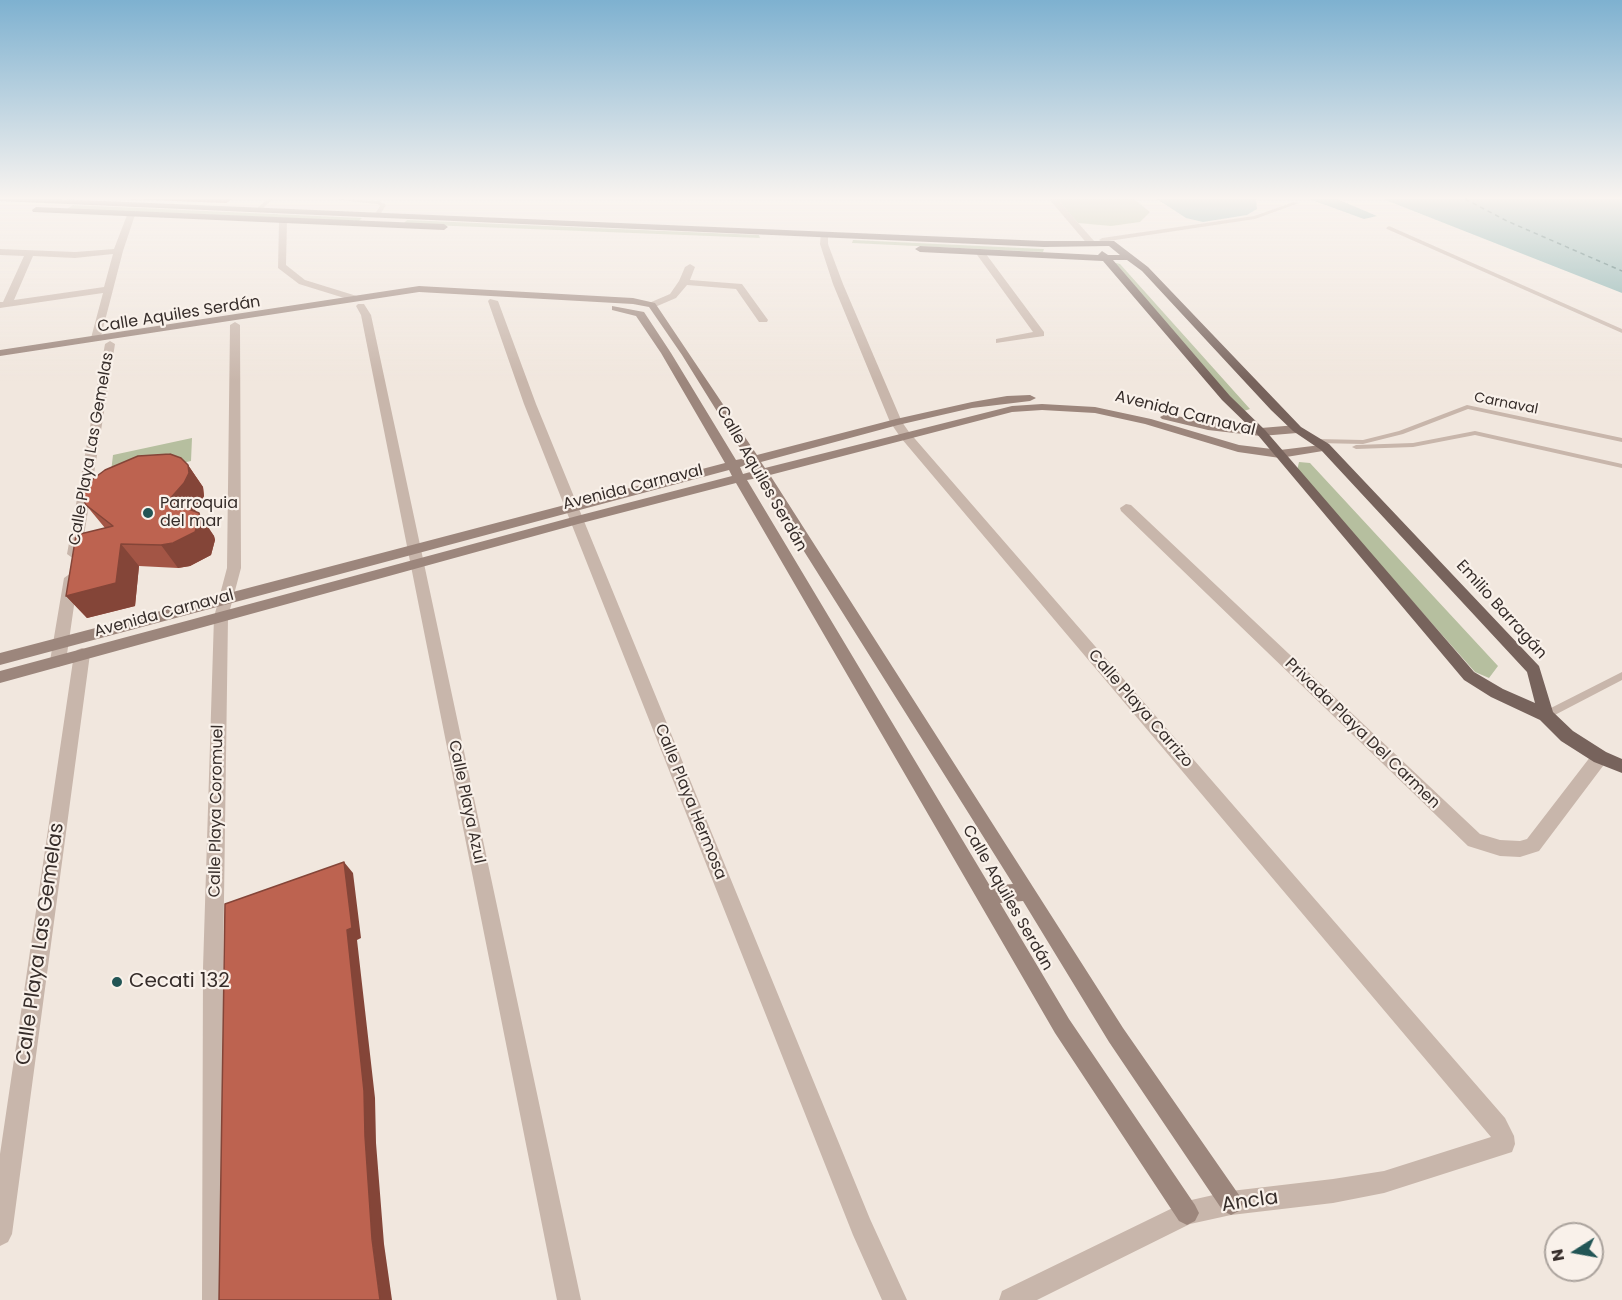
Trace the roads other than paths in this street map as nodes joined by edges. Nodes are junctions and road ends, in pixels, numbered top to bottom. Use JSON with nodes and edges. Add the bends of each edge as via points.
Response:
{"nodes":[{"id":1,"x":27,"y":260,"type":"edge"},
{"id":2,"x":116,"y":260,"type":"edge"},
{"id":3,"x":281,"y":260,"type":"edge"},
{"id":4,"x":831,"y":260,"type":"edge"},
{"id":5,"x":986,"y":260,"type":"edge"},
{"id":6,"x":1107,"y":260,"type":"edge"},
{"id":7,"x":1133,"y":260,"type":"edge"},
{"id":8,"x":1461,"y":260,"type":"edge"},
{"id":9,"x":690,"y":267,"type":"dead end"},
{"id":10,"x":684,"y":282,"type":"junction"},
{"id":11,"x":109,"y":289,"type":"junction"},
{"id":12,"x":447,"y":294,"type":"junction"},
{"id":13,"x":493,"y":301,"type":"junction"},
{"id":14,"x":359,"y":302,"type":"junction"},
{"id":15,"x":4,"y":305,"type":"edge"},
{"id":16,"x":652,"y":305,"type":"junction"},
{"id":17,"x":763,"y":320,"type":"dead end"},
{"id":18,"x":235,"y":325,"type":"junction"},
{"id":19,"x":170,"y":331,"type":"junction"},
{"id":20,"x":1622,"y":331,"type":"edge"},
{"id":21,"x":96,"y":338,"type":"junction"},
{"id":22,"x":1000,"y":340,"type":"dead end"},
{"id":23,"x":110,"y":344,"type":"junction"},
{"id":24,"x":0,"y":353,"type":"edge"},
{"id":25,"x":0,"y":361,"type":"edge"},
{"id":26,"x":900,"y":428,"type":"junction"},
{"id":27,"x":1297,"y":429,"type":"junction"},
{"id":28,"x":1261,"y":432,"type":"junction"},
{"id":29,"x":1622,"y":440,"type":"edge"},
{"id":30,"x":1321,"y":444,"type":"junction"},
{"id":31,"x":1280,"y":454,"type":"junction"},
{"id":32,"x":753,"y":460,"type":"junction"},
{"id":33,"x":1622,"y":466,"type":"edge"},
{"id":34,"x":736,"y":472,"type":"junction"},
{"id":35,"x":761,"y":473,"type":"junction"},
{"id":36,"x":1125,"y":508,"type":"dead end"},
{"id":37,"x":575,"y":514,"type":"junction"},
{"id":38,"x":415,"y":557,"type":"junction"},
{"id":39,"x":223,"y":608,"type":"junction"},
{"id":40,"x":61,"y":642,"type":"junction"},
{"id":41,"x":82,"y":654,"type":"junction"},
{"id":42,"x":0,"y":659,"type":"edge"},
{"id":43,"x":58,"y":661,"type":"junction"},
{"id":44,"x":1622,"y":676,"type":"edge"},
{"id":45,"x":0,"y":677,"type":"edge"},
{"id":46,"x":1546,"y":715,"type":"junction"},
{"id":47,"x":1600,"y":757,"type":"junction"},
{"id":48,"x":1622,"y":766,"type":"edge"},
{"id":49,"x":1029,"y":892,"type":"junction"},
{"id":50,"x":985,"y":896,"type":"junction"},
{"id":51,"x":1504,"y":1144,"type":"joint"},
{"id":52,"x":1231,"y":1203,"type":"junction"},
{"id":53,"x":1187,"y":1213,"type":"junction"},
{"id":54,"x":0,"y":1234,"type":"edge"},
{"id":55,"x":214,"y":1300,"type":"edge"},
{"id":56,"x":569,"y":1300,"type":"edge"},
{"id":57,"x":895,"y":1300,"type":"edge"},
{"id":58,"x":1011,"y":1300,"type":"edge"}],
"edges":[{"from":1,"to":15,"type":"street"},
{"from":2,"to":11,"type":"street","name":"Calle Playa Las Gemelas"},
{"from":3,"to":14,"type":"street","via":[[281,266],[290,275]]},
{"from":4,"to":26,"type":"street","name":"Calle Playa Carrizo"},
{"from":5,"to":22,"type":"street","via":[[1040,334]]},
{"from":6,"to":28,"type":"main road"},
{"from":7,"to":27,"type":"main road","name":"Emilio Barragán"},
{"from":8,"to":20,"type":"lane"},
{"from":9,"to":10,"type":"street"},
{"from":10,"to":16,"type":"street","via":[[673,296]]},
{"from":10,"to":17,"type":"street","via":[[739,286]]},
{"from":11,"to":15,"type":"street"},
{"from":11,"to":21,"type":"street","name":"Calle Playa Las Gemelas"},
{"from":12,"to":13,"type":"street","name":"Calle Aquiles Serdán"},
{"from":12,"to":14,"type":"street","name":"Calle Aquiles Serdán"},
{"from":12,"to":16,"type":"street","name":"Calle Aquiles Serdán"},
{"from":13,"to":34,"type":"street","name":"Calle Aquiles Serdán","via":[[627,309],[640,314]]},
{"from":13,"to":37,"type":"street","name":"Calle Playa Hermosa"},
{"from":14,"to":18,"type":"street","name":"Calle Aquiles Serdán"},
{"from":14,"to":19,"type":"street","name":"Calle Aquiles Serdán"},
{"from":14,"to":38,"type":"street","name":"Calle Playa Azul","via":[[366,315]]},
{"from":16,"to":32,"type":"street","name":"Calle Aquiles Serdán"},
{"from":18,"to":19,"type":"street","name":"Calle Aquiles Serdán"},
{"from":18,"to":39,"type":"street","name":"Calle Playa Coromuel","via":[[234,568]]},
{"from":19,"to":21,"type":"street","name":"Calle Aquiles Serdán"},
{"from":19,"to":23,"type":"street","name":"Calle Aquiles Serdán"},
{"from":21,"to":24,"type":"street","name":"Calle Aquiles Serdán"},
{"from":23,"to":25,"type":"street","name":"Calle Aquiles Serdán"},
{"from":23,"to":40,"type":"street","name":"Calle Playa Las Gemelas"},
{"from":26,"to":28,"type":"street","name":"Avenida Carnaval","via":[[1007,399],[1049,397],[1108,403],[1208,426]]},
{"from":26,"to":31,"type":"street","name":"Avenida Carnaval","via":[[1012,409],[1070,407],[1128,416],[1238,448]]},
{"from":26,"to":32,"type":"street","name":"Avenida Carnaval"},
{"from":26,"to":35,"type":"street","name":"Avenida Carnaval"},
{"from":26,"to":51,"type":"street","name":"Calle Playa Carrizo","via":[[1497,1126]]},
{"from":27,"to":28,"type":"street"},
{"from":27,"to":30,"type":"main road","name":"Emilio Barragán"},
{"from":28,"to":31,"type":"main road"},
{"from":29,"to":30,"type":"lane","name":"Carnaval","via":[[1467,407],[1401,434],[1363,442]]},
{"from":30,"to":31,"type":"street"},
{"from":30,"to":33,"type":"lane","via":[[1413,445],[1474,433]]},
{"from":30,"to":46,"type":"main road","name":"Emilio Barragán","via":[[1534,670]]},
{"from":31,"to":46,"type":"main road","via":[[1469,676]]},
{"from":32,"to":34,"type":"street","name":"Avenida Carnaval"},
{"from":32,"to":35,"type":"street","name":"Calle Aquiles Serdán"},
{"from":34,"to":35,"type":"street","name":"Avenida Carnaval"},
{"from":34,"to":37,"type":"street","name":"Avenida Carnaval"},
{"from":34,"to":50,"type":"street","name":"Calle Aquiles Serdán"},
{"from":35,"to":49,"type":"street","name":"Calle Aquiles Serdán"},
{"from":36,"to":47,"type":"street","name":"Privada Playa Del Carmen","via":[[1474,840],[1500,848],[1533,845]]},
{"from":37,"to":38,"type":"street","name":"Avenida Carnaval"},
{"from":37,"to":57,"type":"street","name":"Calle Playa Hermosa","via":[[861,1227]]},
{"from":38,"to":39,"type":"street","name":"Avenida Carnaval"},
{"from":38,"to":56,"type":"street","name":"Calle Playa Azul"},
{"from":39,"to":40,"type":"street","name":"Avenida Carnaval"},
{"from":39,"to":41,"type":"street","name":"Avenida Carnaval"},
{"from":39,"to":55,"type":"street","name":"Calle Playa Coromuel","via":[[213,968]]},
{"from":40,"to":42,"type":"street","name":"Avenida Carnaval"},
{"from":40,"to":43,"type":"street","name":"Calle Playa Las Gemelas"},
{"from":41,"to":43,"type":"street","name":"Avenida Carnaval"},
{"from":41,"to":54,"type":"street","name":"Calle Playa Las Gemelas"},
{"from":43,"to":45,"type":"street","name":"Avenida Carnaval"},
{"from":44,"to":46,"type":"lane"},
{"from":46,"to":47,"type":"main road","via":[[1567,736]]},
{"from":47,"to":48,"type":"main road"},
{"from":49,"to":50,"type":"street"},
{"from":49,"to":52,"type":"street","name":"Calle Aquiles Serdán","via":[[1116,1035]]},
{"from":50,"to":53,"type":"street","name":"Calle Aquiles Serdán","via":[[1062,1026]]},
{"from":51,"to":52,"type":"street","name":"Ancla","via":[[1384,1182]]},
{"from":52,"to":53,"type":"street","name":"Ancla"},
{"from":53,"to":58,"type":"street","name":"Ancla"}]}
